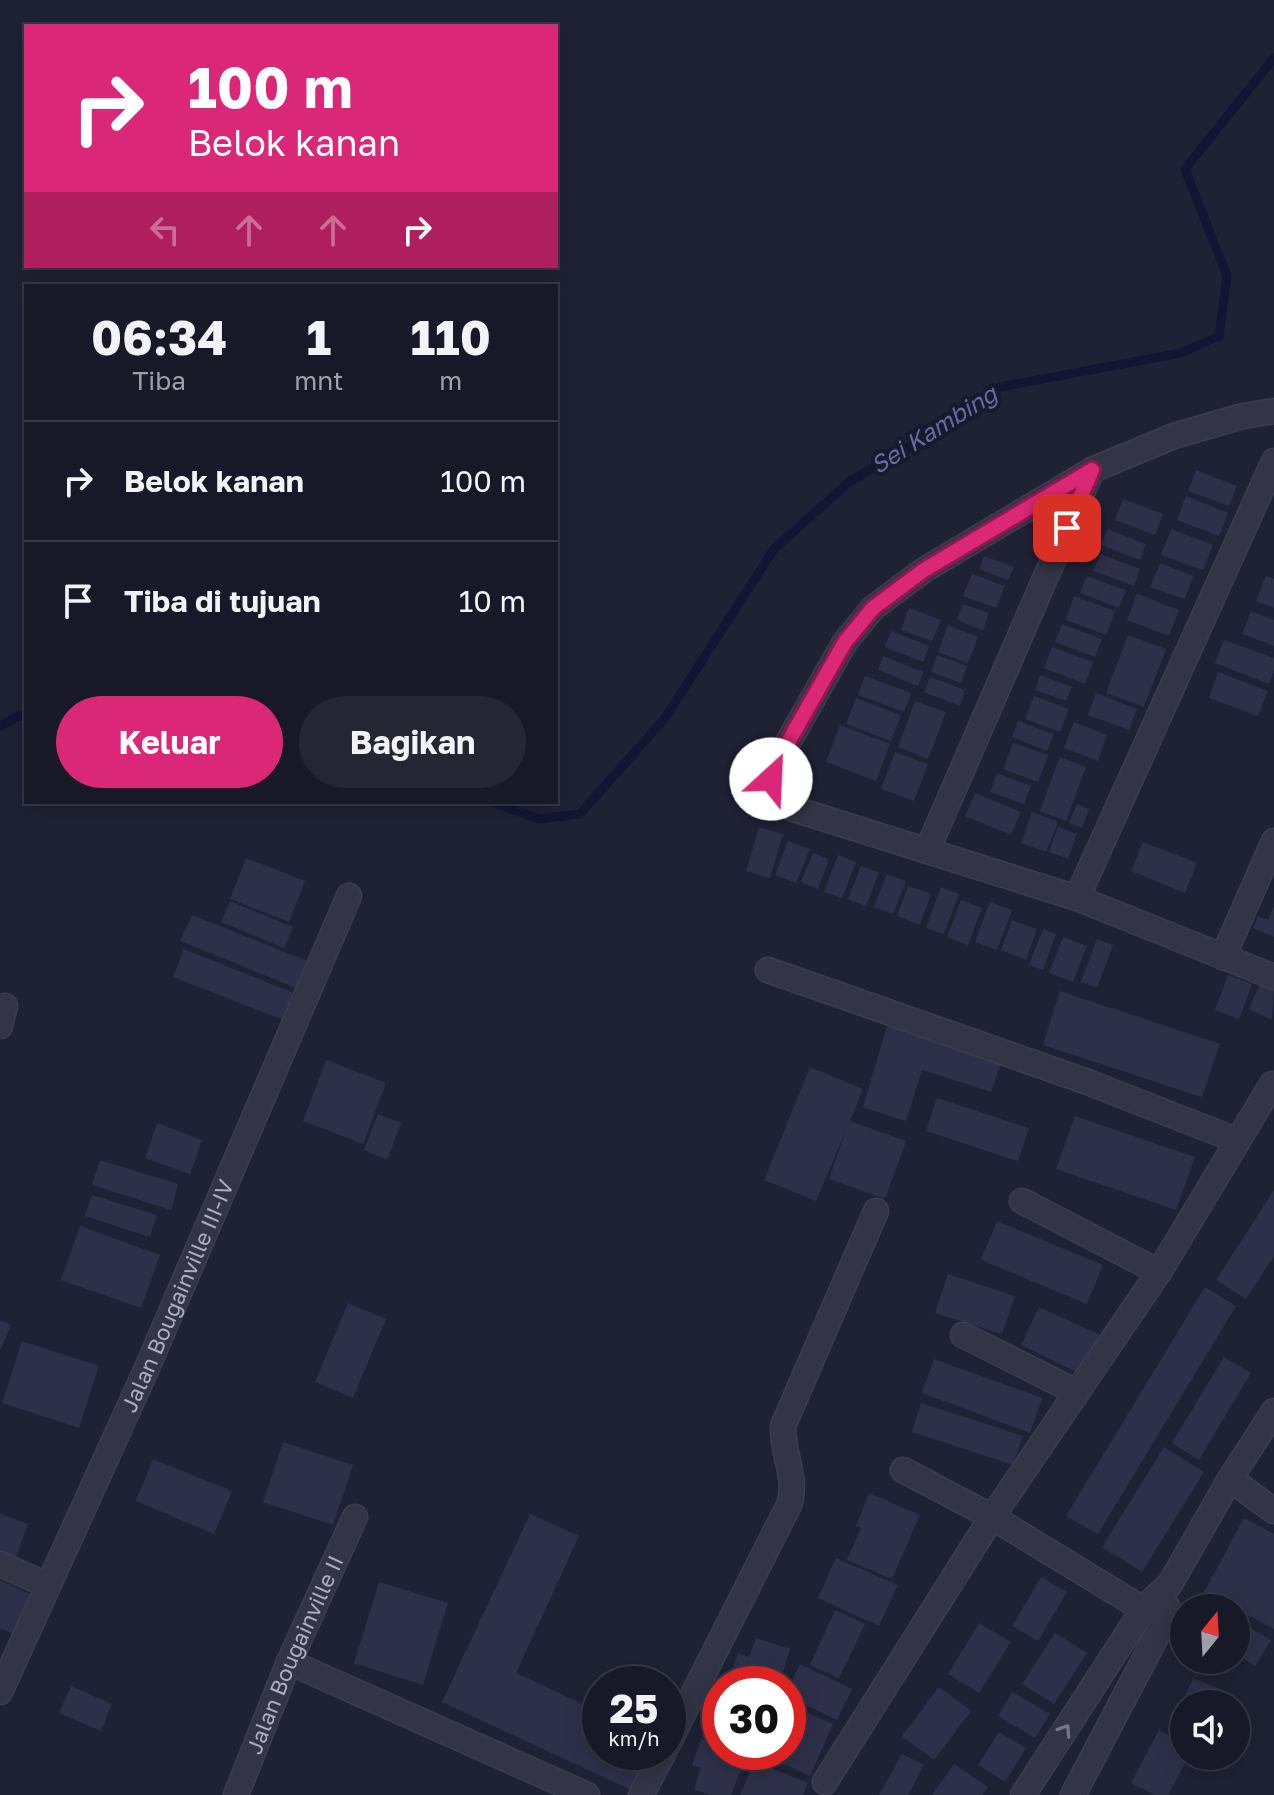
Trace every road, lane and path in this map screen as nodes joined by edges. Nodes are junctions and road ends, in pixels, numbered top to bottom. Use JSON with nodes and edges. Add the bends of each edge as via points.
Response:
{"nodes":[{"id":1,"x":1274,"y":411,"type":"edge"},
{"id":2,"x":1274,"y":461,"type":"edge"},
{"id":3,"x":1092,"y":470,"type":"junction"},
{"id":4,"x":1274,"y":841,"type":"edge"},
{"id":5,"x":927,"y":851,"type":"junction"},
{"id":6,"x":349,"y":896,"type":"dead end"},
{"id":7,"x":1077,"y":898,"type":"junction"},
{"id":8,"x":1223,"y":957,"type":"junction"},
{"id":9,"x":768,"y":970,"type":"dead end"},
{"id":10,"x":1274,"y":977,"type":"edge"},
{"id":11,"x":1272,"y":1084,"type":"dead end"},
{"id":12,"x":1236,"y":1140,"type":"junction"},
{"id":13,"x":1022,"y":1201,"type":"dead end"},
{"id":14,"x":876,"y":1211,"type":"dead end"},
{"id":15,"x":1159,"y":1272,"type":"junction"},
{"id":16,"x":963,"y":1335,"type":"dead end"},
{"id":17,"x":1076,"y":1392,"type":"junction"},
{"id":18,"x":1274,"y":1411,"type":"edge"},
{"id":19,"x":903,"y":1470,"type":"dead end"},
{"id":20,"x":1230,"y":1479,"type":"junction"},
{"id":21,"x":1274,"y":1511,"type":"edge"},
{"id":22,"x":355,"y":1517,"type":"dead end"},
{"id":23,"x":992,"y":1517,"type":"junction"},
{"id":24,"x":0,"y":1564,"type":"edge"},
{"id":25,"x":1170,"y":1584,"type":"junction"},
{"id":26,"x":47,"y":1585,"type":"junction"},
{"id":27,"x":1171,"y":1594,"type":"edge"},
{"id":28,"x":1144,"y":1608,"type":"junction"},
{"id":29,"x":1170,"y":1625,"type":"edge"},
{"id":30,"x":1170,"y":1635,"type":"edge"},
{"id":31,"x":289,"y":1662,"type":"junction"},
{"id":32,"x":0,"y":1692,"type":"edge"},
{"id":33,"x":686,"y":1708,"type":"edge"},
{"id":34,"x":654,"y":1770,"type":"edge"},
{"id":35,"x":825,"y":1782,"type":"dead end"},
{"id":36,"x":236,"y":1795,"type":"edge"},
{"id":37,"x":587,"y":1795,"type":"edge"},
{"id":38,"x":641,"y":1795,"type":"edge"},
{"id":39,"x":1023,"y":1795,"type":"edge"},
{"id":40,"x":1073,"y":1795,"type":"edge"}],
"edges":[{"from":1,"to":3,"type":"street","via":[[1174,436]]},
{"from":2,"to":7,"type":"street"},
{"from":3,"to":5,"type":"street"},
{"from":3,"to":5,"type":"street","via":[[924,570],[873,608],[845,642],[774,767],[772,791],[791,808]]},
{"from":4,"to":8,"type":"street"},
{"from":5,"to":7,"type":"street"},
{"from":6,"to":26,"type":"street","name":"Jalan Bougainville III-IV","via":[[147,1368]]},
{"from":7,"to":8,"type":"street"},
{"from":8,"to":10,"type":"street"},
{"from":9,"to":12,"type":"street"},
{"from":11,"to":12,"type":"street"},
{"from":12,"to":15,"type":"street"},
{"from":13,"to":15,"type":"street"},
{"from":14,"to":33,"type":"street","via":[[783,1426],[793,1483],[789,1505]]},
{"from":15,"to":17,"type":"street"},
{"from":16,"to":17,"type":"street"},
{"from":17,"to":23,"type":"street"},
{"from":18,"to":20,"type":"street"},
{"from":19,"to":23,"type":"street"},
{"from":20,"to":21,"type":"street"},
{"from":20,"to":25,"type":"street"},
{"from":22,"to":31,"type":"street","name":"Jalan Bougainville II"},
{"from":23,"to":28,"type":"street"},
{"from":23,"to":35,"type":"street"},
{"from":24,"to":26,"type":"street"},
{"from":25,"to":27,"type":"street"},
{"from":25,"to":28,"type":"street"},
{"from":26,"to":32,"type":"street","name":"Jalan Bougainville III-IV"},
{"from":28,"to":29,"type":"street"},
{"from":39,"to":28,"type":"street","one_way":true},
{"from":30,"to":40,"type":"street"},
{"from":31,"to":36,"type":"street","name":"Jalan Bougainville II"},
{"from":31,"to":37,"type":"street"},
{"from":34,"to":38,"type":"street"}]}
